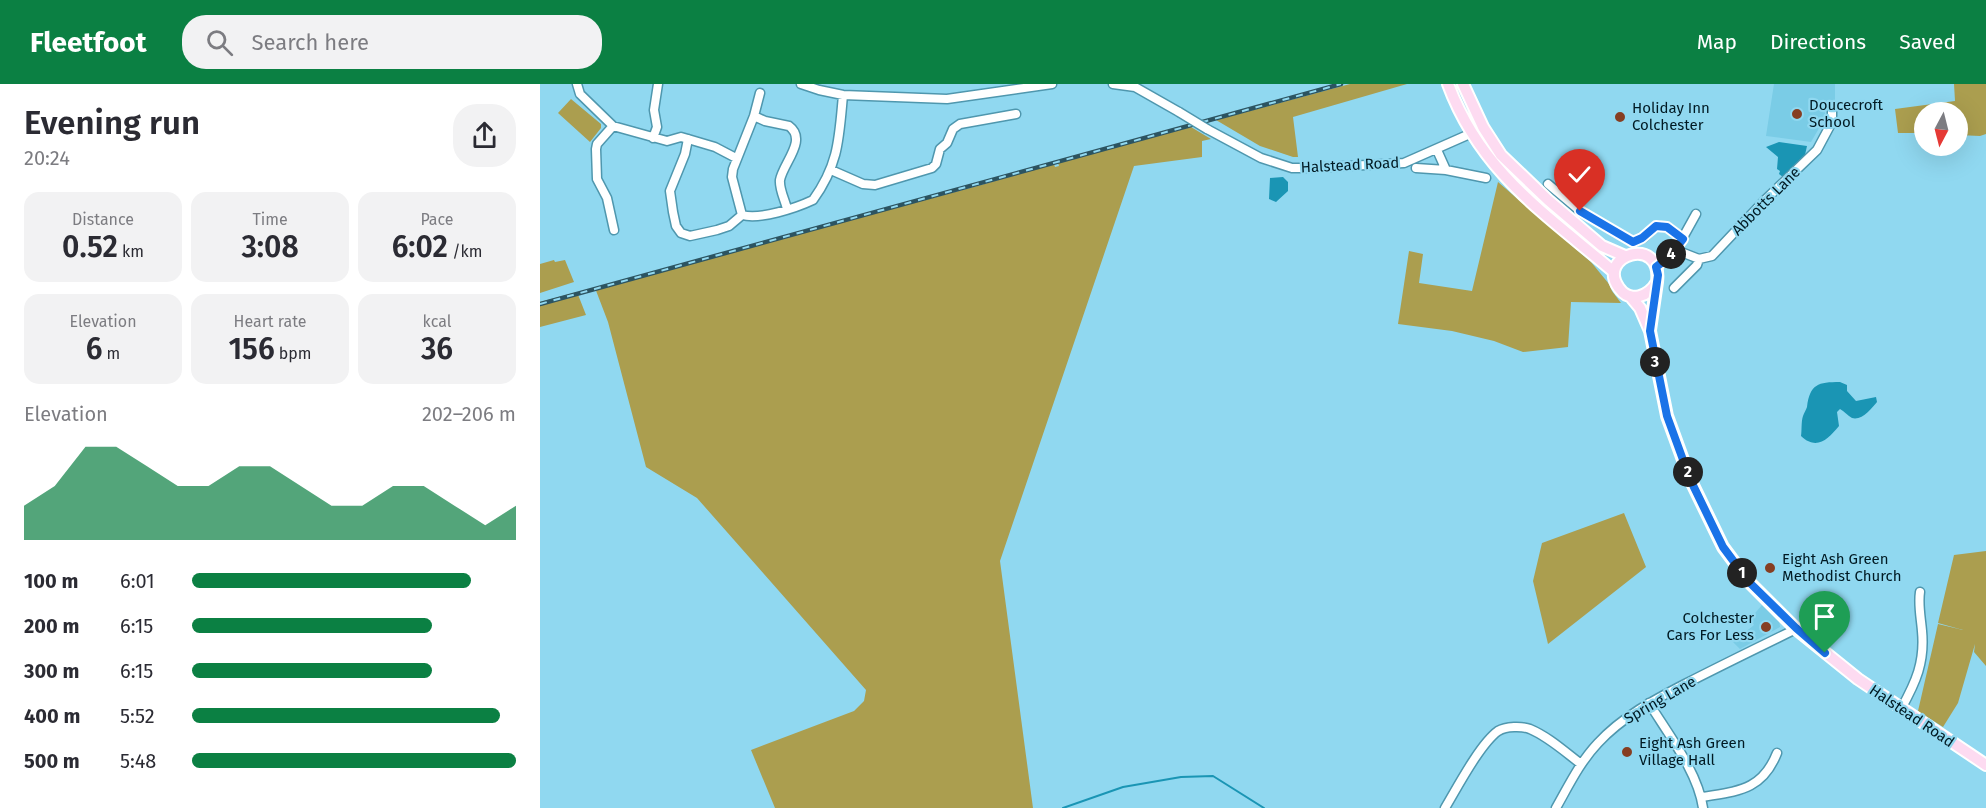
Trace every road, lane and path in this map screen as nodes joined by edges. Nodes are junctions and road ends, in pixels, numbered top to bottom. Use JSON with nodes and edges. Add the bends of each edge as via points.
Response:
{"nodes":[{"id":1,"x":577,"y":84,"type":"edge"},
{"id":2,"x":658,"y":84,"type":"edge"},
{"id":3,"x":801,"y":84,"type":"edge"},
{"id":4,"x":1052,"y":84,"type":"edge"},
{"id":5,"x":1113,"y":84,"type":"edge"},
{"id":6,"x":1448,"y":84,"type":"edge"},
{"id":7,"x":1463,"y":84,"type":"edge"},
{"id":8,"x":1137,"y":86,"type":"edge"},
{"id":9,"x":760,"y":93,"type":"dead end"},
{"id":10,"x":843,"y":95,"type":"junction"},
{"id":11,"x":1832,"y":110,"type":"dead end"},
{"id":12,"x":1016,"y":114,"type":"dead end"},
{"id":13,"x":754,"y":116,"type":"junction"},
{"id":14,"x":613,"y":126,"type":"junction"},
{"id":15,"x":1472,"y":133,"type":"junction"},
{"id":16,"x":653,"y":138,"type":"junction"},
{"id":17,"x":688,"y":139,"type":"junction"},
{"id":18,"x":1437,"y":150,"type":"junction"},
{"id":19,"x":736,"y":158,"type":"junction"},
{"id":20,"x":1416,"y":168,"type":"dead end"},
{"id":21,"x":831,"y":170,"type":"junction"},
{"id":22,"x":1446,"y":170,"type":"junction"},
{"id":23,"x":1486,"y":178,"type":"dead end"},
{"id":24,"x":1548,"y":184,"type":"dead end"},
{"id":25,"x":787,"y":208,"type":"junction"},
{"id":26,"x":1696,"y":214,"type":"dead end"},
{"id":27,"x":742,"y":215,"type":"junction"},
{"id":28,"x":614,"y":230,"type":"dead end"},
{"id":29,"x":1683,"y":239,"type":"junction"},
{"id":30,"x":1676,"y":250,"type":"junction"},
{"id":31,"x":1625,"y":256,"type":"junction"},
{"id":32,"x":1699,"y":259,"type":"junction"},
{"id":33,"x":1656,"y":267,"type":"junction"},
{"id":34,"x":1614,"y":272,"type":"junction"},
{"id":35,"x":1657,"y":282,"type":"junction"},
{"id":36,"x":1674,"y":288,"type":"dead end"},
{"id":37,"x":1630,"y":296,"type":"junction"},
{"id":38,"x":1650,"y":331,"type":"junction"},
{"id":39,"x":1920,"y":592,"type":"dead end"},
{"id":40,"x":1796,"y":628,"type":"junction"},
{"id":41,"x":1649,"y":703,"type":"junction"},
{"id":42,"x":1901,"y":709,"type":"junction"},
{"id":43,"x":1777,"y":753,"type":"dead end"},
{"id":44,"x":1581,"y":764,"type":"junction"},
{"id":45,"x":1986,"y":765,"type":"edge"},
{"id":46,"x":1702,"y":797,"type":"junction"},
{"id":47,"x":1445,"y":808,"type":"edge"},
{"id":48,"x":1556,"y":808,"type":"edge"},
{"id":49,"x":1703,"y":808,"type":"edge"}],
"edges":[{"from":1,"to":14,"type":"street","via":[[580,94]]},
{"from":2,"to":16,"type":"street"},
{"from":3,"to":10,"type":"street"},
{"from":4,"to":10,"type":"street","via":[[947,99]]},
{"from":5,"to":8,"type":"street","name":"Halstead Road"},
{"from":6,"to":15,"type":"main road"},
{"from":7,"to":31,"type":"main road","via":[[1501,155],[1602,246]]},
{"from":8,"to":18,"type":"street","name":"Halstead Road","bridge":true,"via":[[1261,158],[1292,168],[1404,163]]},
{"from":9,"to":13,"type":"street"},
{"from":10,"to":21,"type":"street"},
{"from":11,"to":32,"type":"street","name":"Abbotts Lane","via":[[1832,122],[1817,150],[1712,256]]},
{"from":12,"to":21,"type":"street","via":[[960,124],[940,149],[932,168],[875,185]]},
{"from":13,"to":19,"type":"street"},
{"from":13,"to":25,"type":"street","via":[[789,126],[795,134],[780,183]]},
{"from":14,"to":16,"type":"street"},
{"from":14,"to":28,"type":"street","via":[[596,148],[597,180],[607,198]]},
{"from":15,"to":18,"type":"street","name":"Halstead Road"},
{"from":15,"to":34,"type":"main road","via":[[1495,166],[1538,209]]},
{"from":16,"to":17,"type":"street"},
{"from":17,"to":19,"type":"street"},
{"from":17,"to":27,"type":"street","via":[[670,191],[674,219],[681,233],[690,236],[717,230]]},
{"from":18,"to":22,"type":"street"},
{"from":19,"to":27,"type":"street","via":[[732,177]]},
{"from":20,"to":22,"type":"street"},
{"from":21,"to":25,"type":"street","via":[[813,200]]},
{"from":22,"to":23,"type":"street"},
{"from":24,"to":29,"type":"street","via":[[1580,211],[1633,242],[1656,226],[1667,227]]},
{"from":25,"to":27,"type":"street","via":[[757,217]]},
{"from":26,"to":29,"type":"street"},
{"from":29,"to":30,"type":"street"},
{"from":30,"to":32,"type":"street"},
{"from":30,"to":33,"type":"street"},
{"from":31,"to":33,"type":"main road","via":[[1647,256]]},
{"from":31,"to":34,"type":"main road"},
{"from":32,"to":36,"type":"street","name":"Abbotts Lane"},
{"from":33,"to":35,"type":"main road"},
{"from":34,"to":37,"type":"main road","via":[[1617,286]]},
{"from":35,"to":37,"type":"main road","via":[[1645,295]]},
{"from":35,"to":38,"type":"main road","name":"Halstead Road"},
{"from":37,"to":38,"type":"main road","name":"Halstead Road"},
{"from":38,"to":40,"type":"main road","name":"Halstead Road","via":[[1667,416],[1690,479],[1720,541],[1749,582]]},
{"from":39,"to":42,"type":"street","via":[[1922,663]]},
{"from":40,"to":41,"type":"street","name":"Spring Lane"},
{"from":40,"to":42,"type":"main road","name":"Halstead Road","via":[[1858,680]]},
{"from":41,"to":44,"type":"street","name":"Spring Lane","via":[[1599,741]]},
{"from":41,"to":46,"type":"street"},
{"from":42,"to":45,"type":"main road","name":"Halstead Road"},
{"from":43,"to":46,"type":"street","via":[[1771,769],[1757,783],[1742,790]]},
{"from":44,"to":47,"type":"street","via":[[1529,729],[1499,731],[1479,752]]},
{"from":44,"to":48,"type":"street","name":"Spring Lane"},
{"from":46,"to":49,"type":"street"}]}
